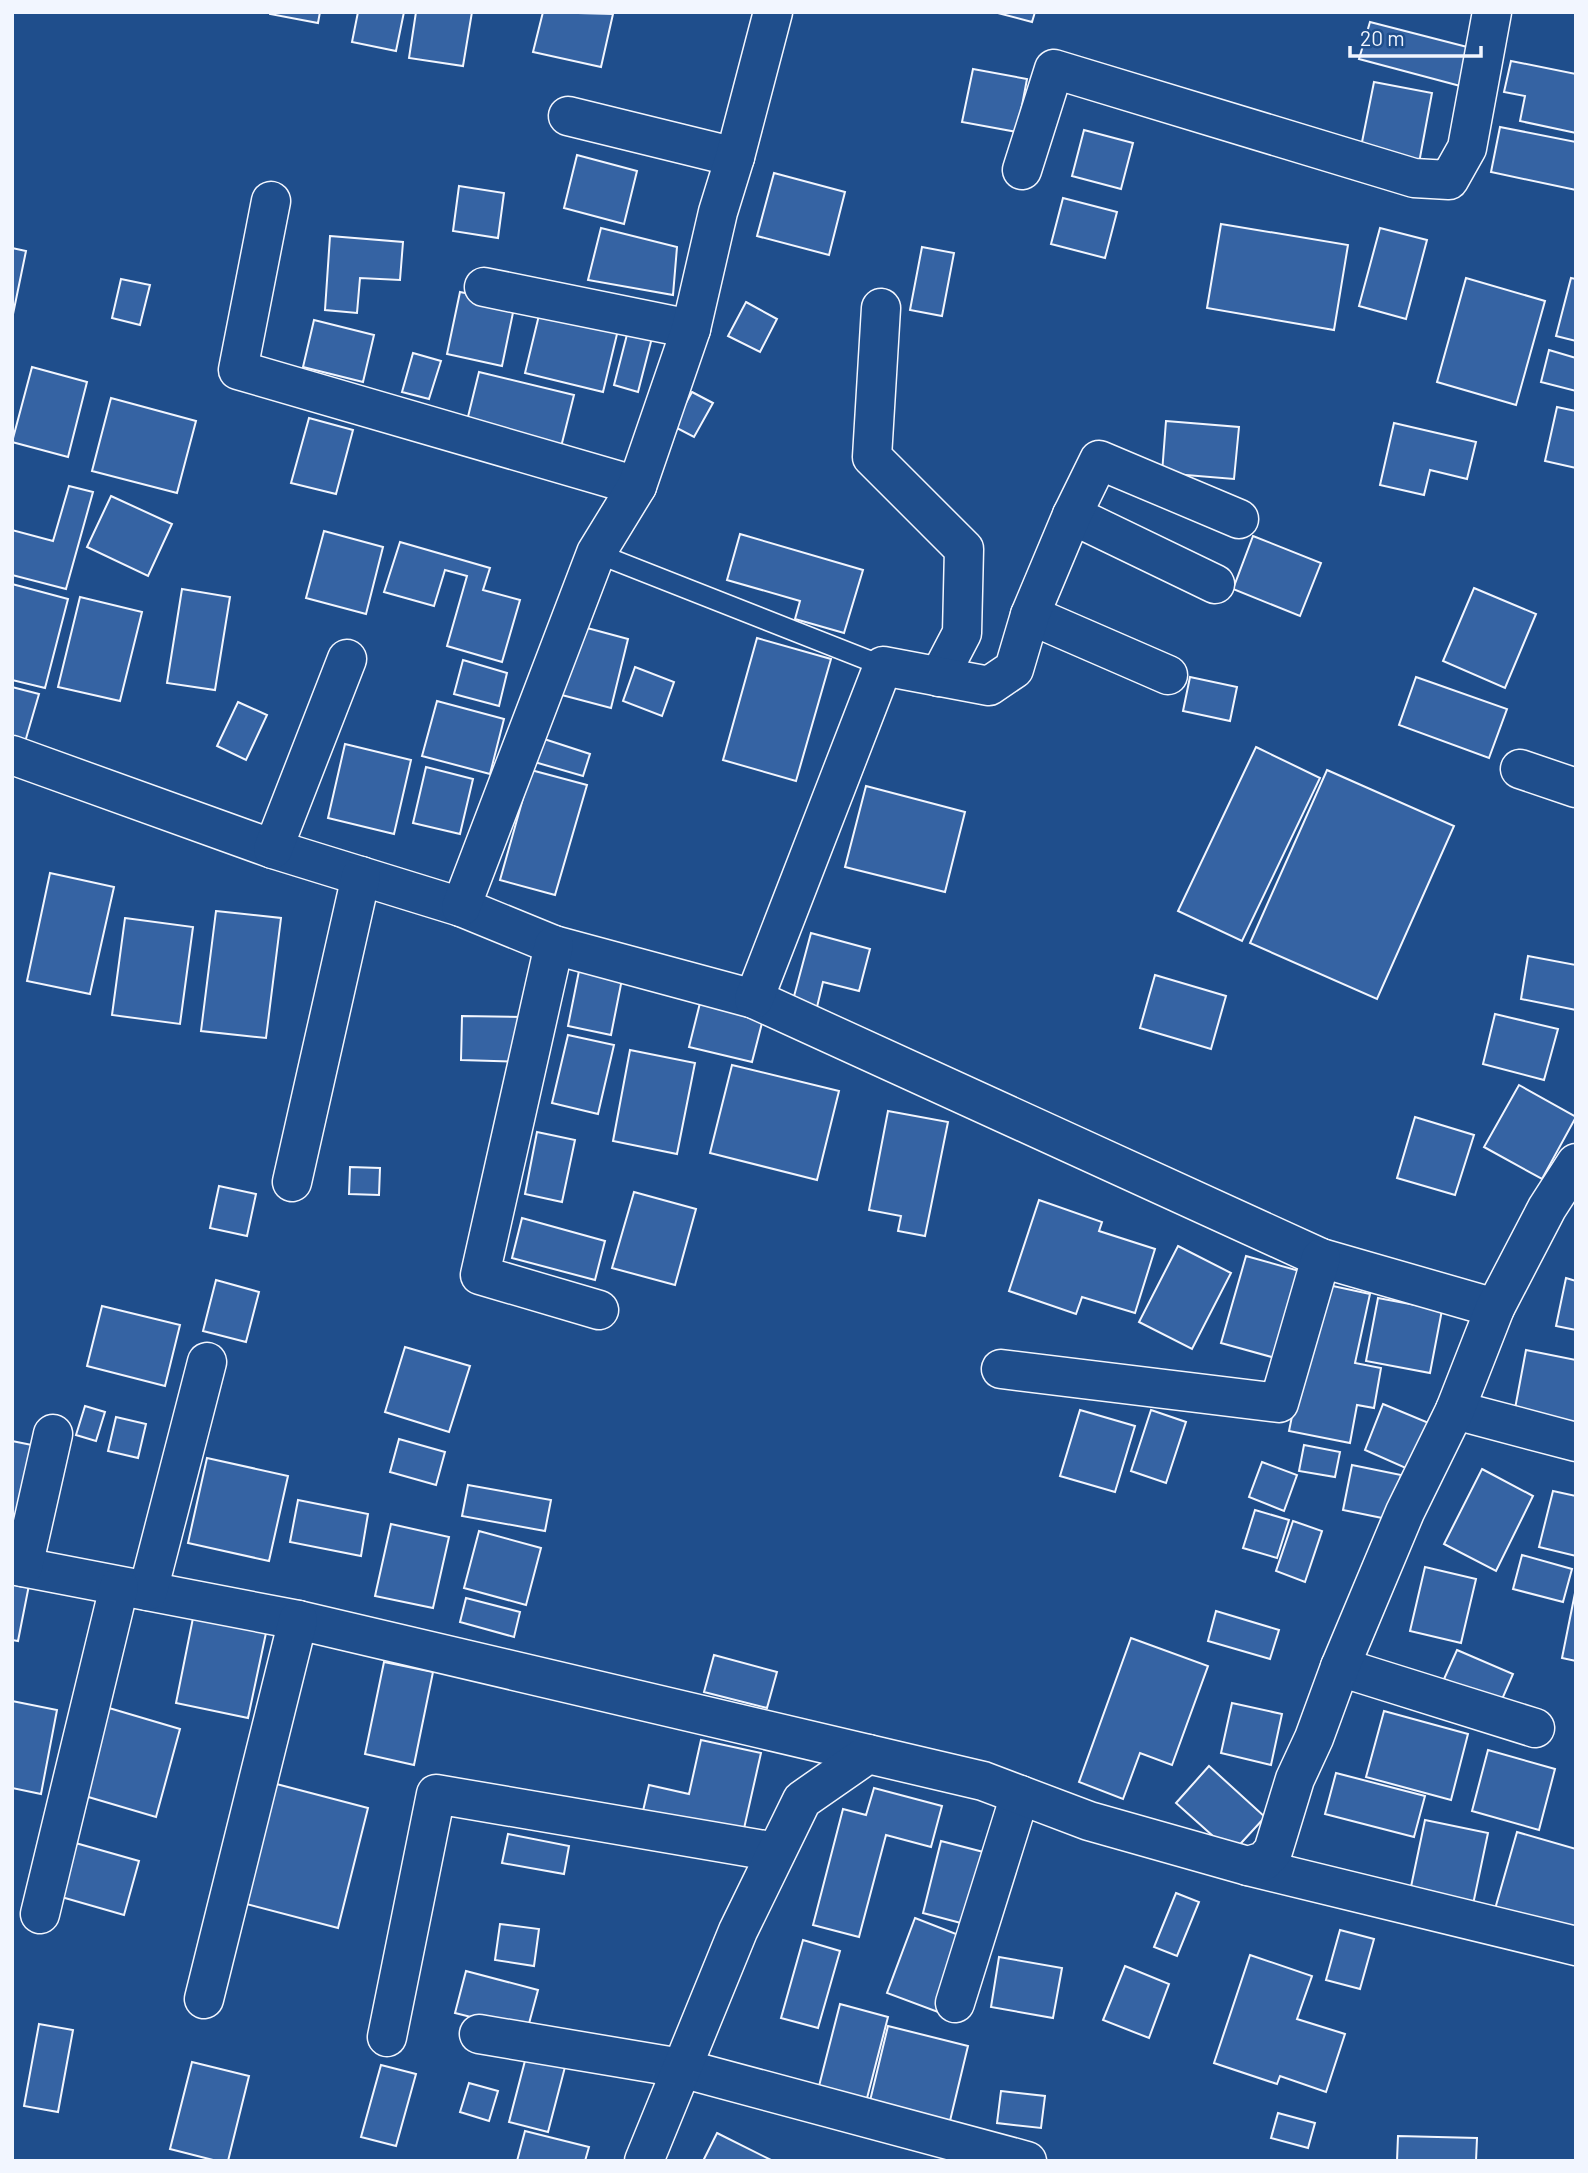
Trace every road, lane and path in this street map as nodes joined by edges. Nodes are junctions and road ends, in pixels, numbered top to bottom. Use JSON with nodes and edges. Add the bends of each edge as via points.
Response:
{"nodes":[{"id":1,"x":773,"y":12,"type":"edge"},
{"id":2,"x":1492,"y":12,"type":"edge"},
{"id":3,"x":568,"y":116,"type":"dead end"},
{"id":4,"x":735,"y":157,"type":"junction"},
{"id":5,"x":1022,"y":170,"type":"dead end"},
{"id":6,"x":271,"y":201,"type":"dead end"},
{"id":7,"x":484,"y":287,"type":"dead end"},
{"id":8,"x":881,"y":308,"type":"dead end"},
{"id":9,"x":691,"y":329,"type":"junction"},
{"id":10,"x":637,"y":486,"type":"junction"},
{"id":11,"x":1072,"y":515,"type":"junction"},
{"id":12,"x":1239,"y":519,"type":"dead end"},
{"id":13,"x":596,"y":553,"type":"junction"},
{"id":14,"x":1215,"y":584,"type":"dead end"},
{"id":15,"x":1030,"y":615,"type":"junction"},
{"id":16,"x":347,"y":659,"type":"dead end"},
{"id":17,"x":883,"y":666,"type":"junction"},
{"id":18,"x":1168,"y":675,"type":"dead end"},
{"id":19,"x":939,"y":677,"type":"junction"},
{"id":20,"x":12,"y":755,"type":"edge"},
{"id":21,"x":1520,"y":769,"type":"dead end"},
{"id":22,"x":1576,"y":788,"type":"edge"},
{"id":23,"x":273,"y":849,"type":"junction"},
{"id":24,"x":361,"y":876,"type":"junction"},
{"id":25,"x":461,"y":907,"type":"junction"},
{"id":26,"x":554,"y":945,"type":"junction"},
{"id":27,"x":754,"y":999,"type":"junction"},
{"id":28,"x":1576,"y":1163,"type":"edge"},
{"id":29,"x":292,"y":1182,"type":"dead end"},
{"id":30,"x":1321,"y":1258,"type":"junction"},
{"id":31,"x":1494,"y":1308,"type":"junction"},
{"id":32,"x":599,"y":1310,"type":"dead end"},
{"id":33,"x":207,"y":1362,"type":"dead end"},
{"id":34,"x":1001,"y":1369,"type":"dead end"},
{"id":35,"x":1455,"y":1410,"type":"junction"},
{"id":36,"x":53,"y":1434,"type":"dead end"},
{"id":37,"x":1576,"y":1442,"type":"edge"},
{"id":38,"x":17,"y":1566,"type":"edge"},
{"id":39,"x":133,"y":1589,"type":"junction"},
{"id":40,"x":298,"y":1620,"type":"junction"},
{"id":41,"x":1340,"y":1667,"type":"junction"},
{"id":42,"x":1535,"y":1728,"type":"dead end"},
{"id":43,"x":868,"y":1754,"type":"junction"},
{"id":44,"x":1020,"y":1795,"type":"junction"},
{"id":45,"x":776,"y":1852,"type":"junction"},
{"id":46,"x":1248,"y":1866,"type":"junction"},
{"id":47,"x":40,"y":1914,"type":"dead end"},
{"id":48,"x":1576,"y":1947,"type":"edge"},
{"id":49,"x":204,"y":1999,"type":"dead end"},
{"id":50,"x":955,"y":2003,"type":"dead end"},
{"id":51,"x":479,"y":2034,"type":"dead end"},
{"id":52,"x":387,"y":2038,"type":"dead end"},
{"id":53,"x":681,"y":2068,"type":"junction"},
{"id":54,"x":644,"y":2161,"type":"edge"},
{"id":55,"x":1027,"y":2161,"type":"edge"}],
"edges":[{"from":1,"to":4,"type":"street"},
{"from":2,"to":5,"type":"street","via":[[1467,148],[1449,180],[1414,178],[1054,69]]},
{"from":3,"to":4,"type":"street"},
{"from":4,"to":9,"type":"street"},
{"from":6,"to":10,"type":"street","via":[[238,370]]},
{"from":7,"to":9,"type":"street"},
{"from":8,"to":19,"type":"street","via":[[872,457],[964,549],[962,633]]},
{"from":9,"to":10,"type":"street"},
{"from":10,"to":13,"type":"street"},
{"from":11,"to":12,"type":"street","via":[[1098,460]]},
{"from":11,"to":14,"type":"street"},
{"from":11,"to":15,"type":"street"},
{"from":13,"to":17,"type":"lane"},
{"from":13,"to":25,"type":"street"},
{"from":15,"to":18,"type":"street"},
{"from":15,"to":19,"type":"street","via":[[1014,669],[989,686]]},
{"from":16,"to":23,"type":"street"},
{"from":17,"to":19,"type":"street"},
{"from":17,"to":27,"type":"street"},
{"from":20,"to":23,"type":"street"},
{"from":21,"to":22,"type":"street"},
{"from":23,"to":24,"type":"street"},
{"from":24,"to":25,"type":"street"},
{"from":24,"to":29,"type":"street"},
{"from":25,"to":26,"type":"street"},
{"from":26,"to":27,"type":"street"},
{"from":26,"to":32,"type":"street","via":[[480,1275]]},
{"from":27,"to":30,"type":"street"},
{"from":28,"to":31,"type":"street"},
{"from":30,"to":31,"type":"street"},
{"from":30,"to":34,"type":"street","via":[[1279,1403]]},
{"from":31,"to":35,"type":"street"},
{"from":33,"to":39,"type":"street"},
{"from":35,"to":37,"type":"street"},
{"from":35,"to":41,"type":"street","via":[[1405,1512]]},
{"from":36,"to":38,"type":"street"},
{"from":38,"to":39,"type":"street"},
{"from":39,"to":40,"type":"street"},
{"from":39,"to":47,"type":"street"},
{"from":40,"to":43,"type":"street"},
{"from":40,"to":49,"type":"street"},
{"from":41,"to":42,"type":"street"},
{"from":41,"to":46,"type":"street","via":[[1295,1779],[1273,1851],[1264,1861]]},
{"from":43,"to":44,"type":"street","via":[[983,1781]]},
{"from":43,"to":45,"type":"street","via":[[802,1800]]},
{"from":44,"to":46,"type":"street","via":[[1089,1821]]},
{"from":44,"to":50,"type":"street"},
{"from":45,"to":52,"type":"street","via":[[436,1794]]},
{"from":45,"to":53,"type":"street"},
{"from":46,"to":48,"type":"street"},
{"from":51,"to":53,"type":"street"},
{"from":53,"to":54,"type":"street"},
{"from":53,"to":55,"type":"street"}]}
